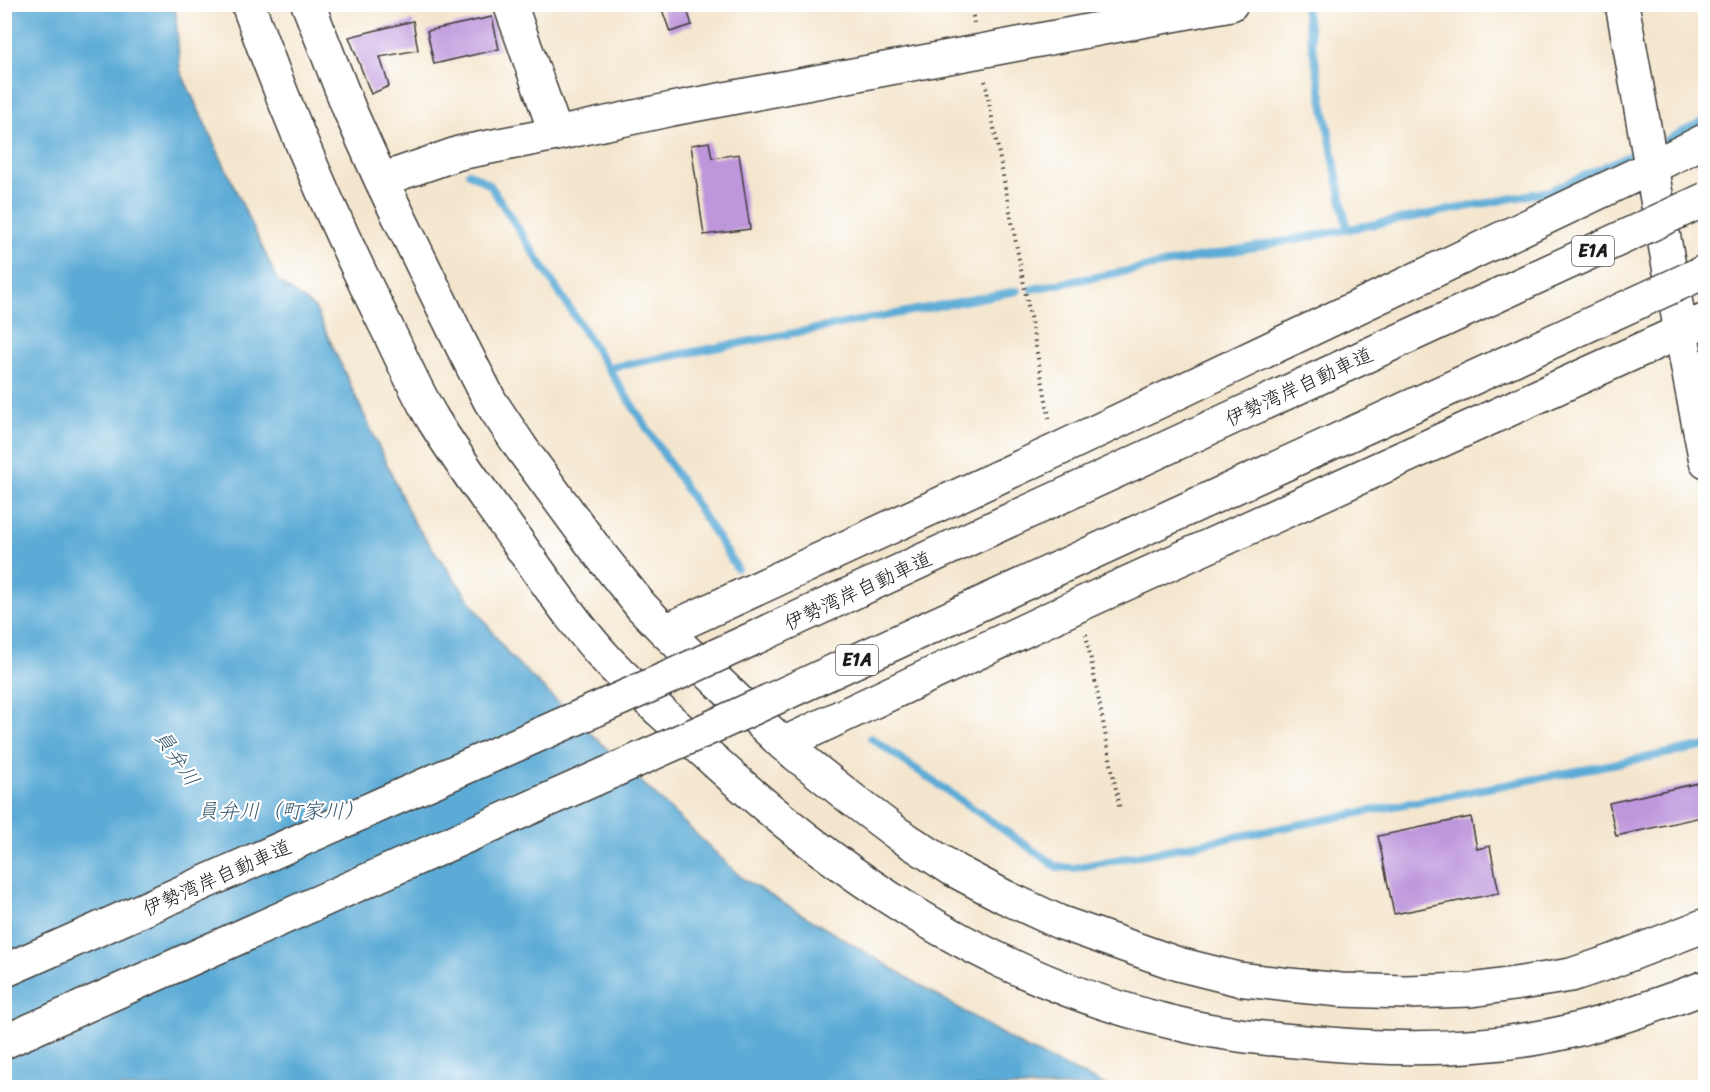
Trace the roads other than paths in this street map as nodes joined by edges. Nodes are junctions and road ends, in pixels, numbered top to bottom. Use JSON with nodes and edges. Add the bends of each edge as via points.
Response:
{"nodes":[{"id":1,"x":248,"y":4,"type":"edge"},
{"id":2,"x":308,"y":4,"type":"edge"},
{"id":3,"x":510,"y":4,"type":"edge"},
{"id":4,"x":1231,"y":4,"type":"edge"},
{"id":5,"x":1622,"y":4,"type":"edge"},
{"id":6,"x":556,"y":134,"type":"junction"},
{"id":7,"x":1706,"y":140,"type":"edge"},
{"id":8,"x":1652,"y":167,"type":"junction"},
{"id":9,"x":381,"y":180,"type":"junction"},
{"id":10,"x":1706,"y":184,"type":"edge"},
{"id":11,"x":1706,"y":199,"type":"edge"},
{"id":12,"x":1706,"y":271,"type":"edge"},
{"id":13,"x":1480,"y":303,"type":"junction"},
{"id":14,"x":1693,"y":326,"type":"edge"},
{"id":15,"x":1706,"y":461,"type":"edge"},
{"id":16,"x":665,"y":631,"type":"junction"},
{"id":17,"x":783,"y":744,"type":"junction"},
{"id":18,"x":1706,"y":925,"type":"edge"},
{"id":19,"x":4,"y":971,"type":"edge"},
{"id":20,"x":1706,"y":987,"type":"edge"},
{"id":21,"x":4,"y":1042,"type":"edge"}],
"edges":[{"from":1,"to":20,"type":"main road","via":[[312,167],[432,418],[564,608],[610,663],[728,776],[897,904],[994,958],[1121,1008],[1180,1024],[1291,1041],[1400,1048],[1491,1044],[1581,1029]]},
{"from":2,"to":9,"type":"main road"},
{"from":3,"to":6,"type":"main road"},
{"from":4,"to":6,"type":"main road"},
{"from":5,"to":8,"type":"main road"},
{"from":6,"to":9,"type":"main road","via":[[459,153]]},
{"from":7,"to":8,"type":"main road"},
{"from":8,"to":14,"type":"main road"},
{"from":8,"to":16,"type":"main road","via":[[1055,451]]},
{"from":9,"to":16,"type":"main road","via":[[490,401],[594,547]]},
{"from":10,"to":13,"type":"main road","bridge":true},
{"from":11,"to":13,"type":"main road","name":"伊勢湾岸自動車道","number":"E1A","bridge":true},
{"from":12,"to":21,"type":"main road","number":"E1A","bridge":true,"via":[[703,730]]},
{"from":13,"to":19,"type":"main road","name":"伊勢湾岸自動車道","number":"E1A","bridge":true,"via":[[672,676]]},
{"from":14,"to":15,"type":"main road"},
{"from":14,"to":17,"type":"main road"},
{"from":16,"to":17,"type":"main road"},
{"from":17,"to":18,"type":"main road","via":[[898,834],[1005,897],[1112,942],[1238,979],[1341,990],[1471,990],[1571,975]]}]}
